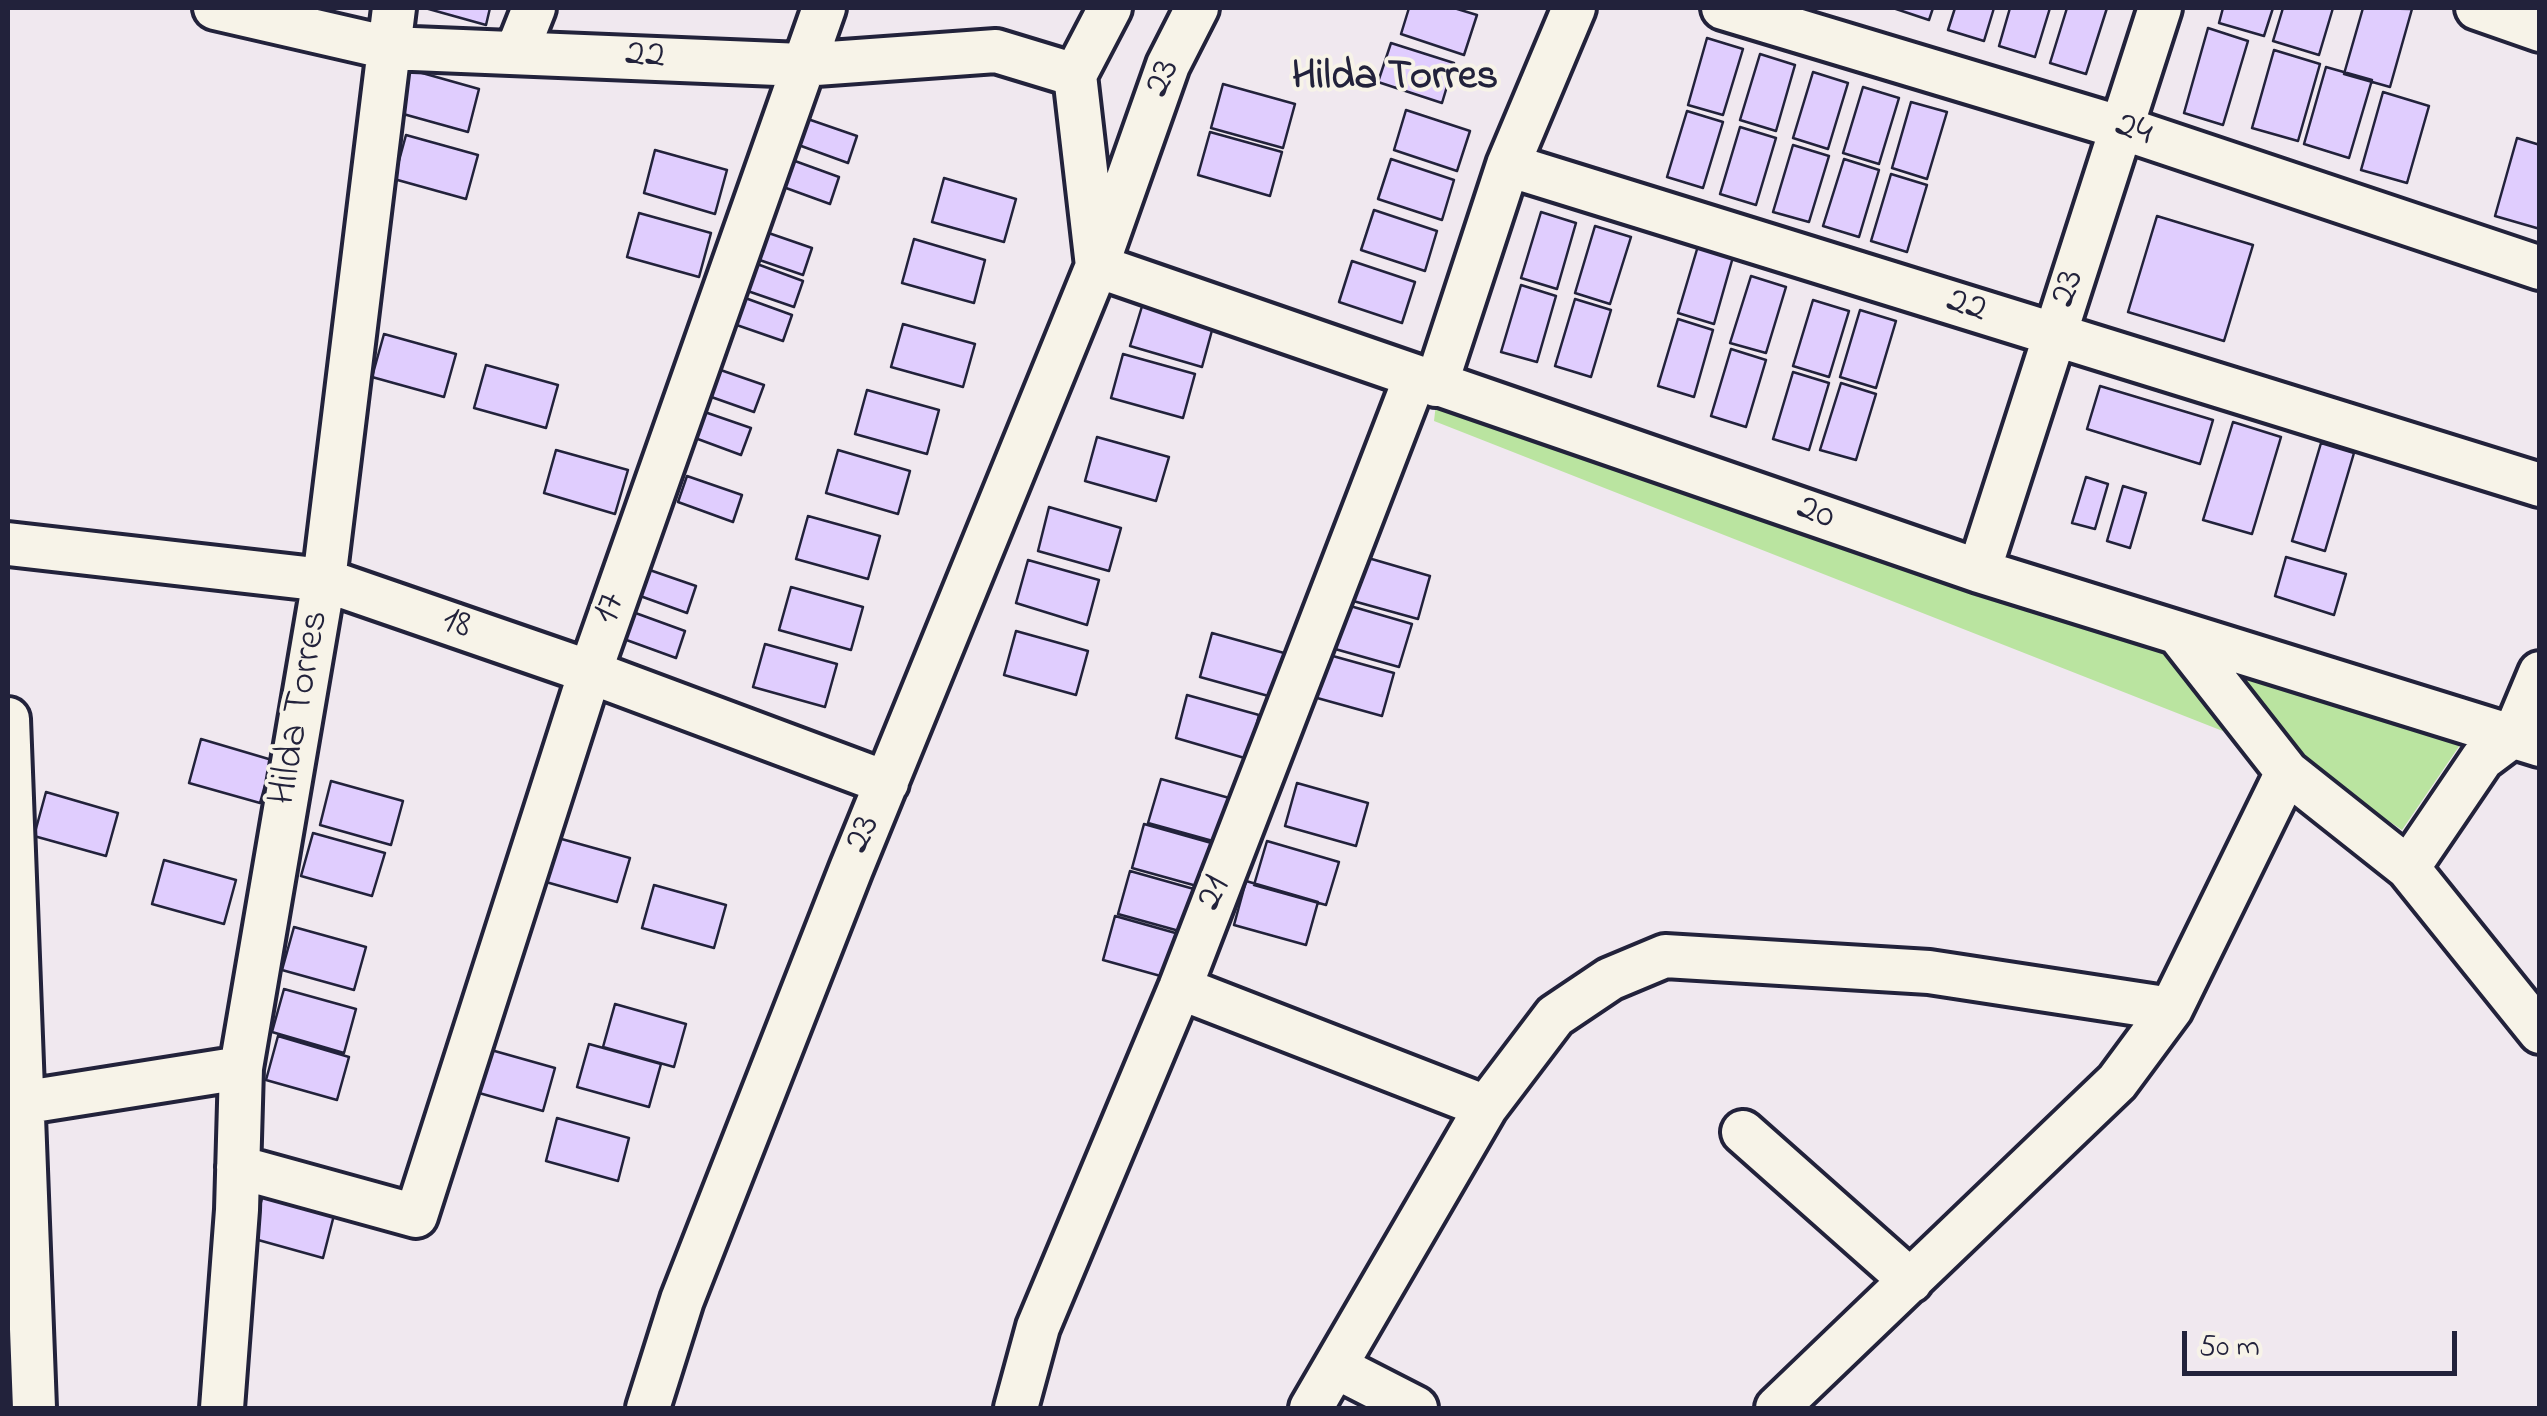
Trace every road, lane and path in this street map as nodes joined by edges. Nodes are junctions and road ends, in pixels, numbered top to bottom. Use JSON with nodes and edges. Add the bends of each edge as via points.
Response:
{"nodes":[{"id":1,"x":215,"y":8,"type":"edge"},
{"id":2,"x":534,"y":8,"type":"edge"},
{"id":3,"x":824,"y":8,"type":"edge"},
{"id":4,"x":1110,"y":8,"type":"edge"},
{"id":5,"x":1197,"y":8,"type":"edge"},
{"id":6,"x":1574,"y":8,"type":"edge"},
{"id":7,"x":1723,"y":8,"type":"edge"},
{"id":8,"x":2160,"y":8,"type":"edge"},
{"id":9,"x":2477,"y":8,"type":"edge"},
{"id":10,"x":392,"y":28,"type":"edge"},
{"id":11,"x":2540,"y":30,"type":"edge"},
{"id":12,"x":518,"y":52,"type":"junction"},
{"id":13,"x":802,"y":65,"type":"junction"},
{"id":14,"x":1075,"y":75,"type":"junction"},
{"id":15,"x":2122,"y":128,"type":"junction"},
{"id":16,"x":1508,"y":165,"type":"junction"},
{"id":17,"x":1097,"y":266,"type":"junction"},
{"id":18,"x":2540,"y":268,"type":"edge"},
{"id":19,"x":2055,"y":336,"type":"junction"},
{"id":20,"x":1426,"y":382,"type":"junction"},
{"id":21,"x":2540,"y":485,"type":"edge"},
{"id":22,"x":8,"y":544,"type":"edge"},
{"id":23,"x":1979,"y":571,"type":"junction"},
{"id":24,"x":324,"y":580,"type":"junction"},
{"id":25,"x":2178,"y":633,"type":"junction"},
{"id":26,"x":590,"y":672,"type":"junction"},
{"id":27,"x":2540,"y":673,"type":"edge"},
{"id":28,"x":8,"y":719,"type":"edge"},
{"id":29,"x":2527,"y":740,"type":"edge"},
{"id":30,"x":2286,"y":772,"type":"junction"},
{"id":31,"x":887,"y":783,"type":"junction"},
{"id":32,"x":2408,"y":868,"type":"junction"},
{"id":33,"x":1180,"y":988,"type":"junction"},
{"id":34,"x":2170,"y":1009,"type":"junction"},
{"id":35,"x":2540,"y":1032,"type":"edge"},
{"id":36,"x":242,"y":1068,"type":"junction"},
{"id":37,"x":14,"y":1104,"type":"edge"},
{"id":38,"x":1486,"y":1107,"type":"junction"},
{"id":39,"x":1743,"y":1132,"type":"dead end"},
{"id":40,"x":238,"y":1167,"type":"junction"},
{"id":41,"x":1911,"y":1281,"type":"junction"},
{"id":42,"x":1336,"y":1367,"type":"junction"},
{"id":43,"x":34,"y":1408,"type":"edge"},
{"id":44,"x":222,"y":1408,"type":"edge"},
{"id":45,"x":648,"y":1408,"type":"edge"},
{"id":46,"x":1016,"y":1408,"type":"edge"},
{"id":47,"x":1311,"y":1408,"type":"edge"},
{"id":48,"x":1416,"y":1408,"type":"edge"},
{"id":49,"x":1777,"y":1408,"type":"edge"}],
"edges":[{"from":1,"to":10,"type":"street","name":"22"},
{"from":2,"to":12,"type":"street"},
{"from":3,"to":13,"type":"street","name":"17"},
{"from":4,"to":14,"type":"street","name":"23"},
{"from":5,"to":17,"type":"street","name":"23","via":[[1168,65]]},
{"from":6,"to":16,"type":"street","name":"21"},
{"from":7,"to":15,"type":"street","name":"24"},
{"from":8,"to":15,"type":"street","name":"23"},
{"from":9,"to":11,"type":"street"},
{"from":10,"to":12,"type":"street","name":"22"},
{"from":10,"to":24,"type":"street","name":"Hilda Torres"},
{"from":12,"to":13,"type":"street","name":"22"},
{"from":13,"to":14,"type":"street","name":"22","via":[[996,51]]},
{"from":13,"to":26,"type":"street","name":"17"},
{"from":14,"to":17,"type":"street","name":"23"},
{"from":15,"to":18,"type":"street","name":"24"},
{"from":15,"to":19,"type":"street","name":"23"},
{"from":16,"to":19,"type":"street","name":"22"},
{"from":16,"to":20,"type":"street","name":"21"},
{"from":17,"to":20,"type":"street","name":"20"},
{"from":17,"to":31,"type":"street","name":"23"},
{"from":19,"to":21,"type":"street","name":"22"},
{"from":19,"to":23,"type":"street","name":"23"},
{"from":20,"to":23,"type":"street","name":"20"},
{"from":20,"to":33,"type":"street","name":"21"},
{"from":22,"to":24,"type":"street","name":"18"},
{"from":23,"to":25,"type":"street","name":"20"},
{"from":24,"to":26,"type":"street","name":"18"},
{"from":24,"to":36,"type":"street","name":"Hilda Torres"},
{"from":25,"to":29,"type":"street","name":"20"},
{"from":25,"to":30,"type":"street"},
{"from":26,"to":31,"type":"street","name":"18"},
{"from":26,"to":40,"type":"street","name":"17","via":[[416,1216]]},
{"from":27,"to":29,"type":"street"},
{"from":28,"to":37,"type":"street"},
{"from":29,"to":32,"type":"street","via":[[2482,759]]},
{"from":30,"to":32,"type":"street"},
{"from":30,"to":34,"type":"street"},
{"from":31,"to":45,"type":"street","name":"23","via":[[682,1300]]},
{"from":32,"to":35,"type":"street"},
{"from":33,"to":38,"type":"street"},
{"from":33,"to":46,"type":"street","name":"21","via":[[1038,1327]]},
{"from":34,"to":38,"type":"street","via":[[1929,972],[1665,956],[1610,979],[1554,1016]]},
{"from":34,"to":41,"type":"street","via":[[2117,1082]]},
{"from":36,"to":37,"type":"street"},
{"from":36,"to":40,"type":"street","name":"Hilda Torres"},
{"from":37,"to":43,"type":"street"},
{"from":38,"to":42,"type":"street"},
{"from":39,"to":41,"type":"street"},
{"from":40,"to":44,"type":"street","name":"Hilda Torres"},
{"from":41,"to":49,"type":"street"},
{"from":42,"to":47,"type":"street"},
{"from":42,"to":48,"type":"street"}]}
